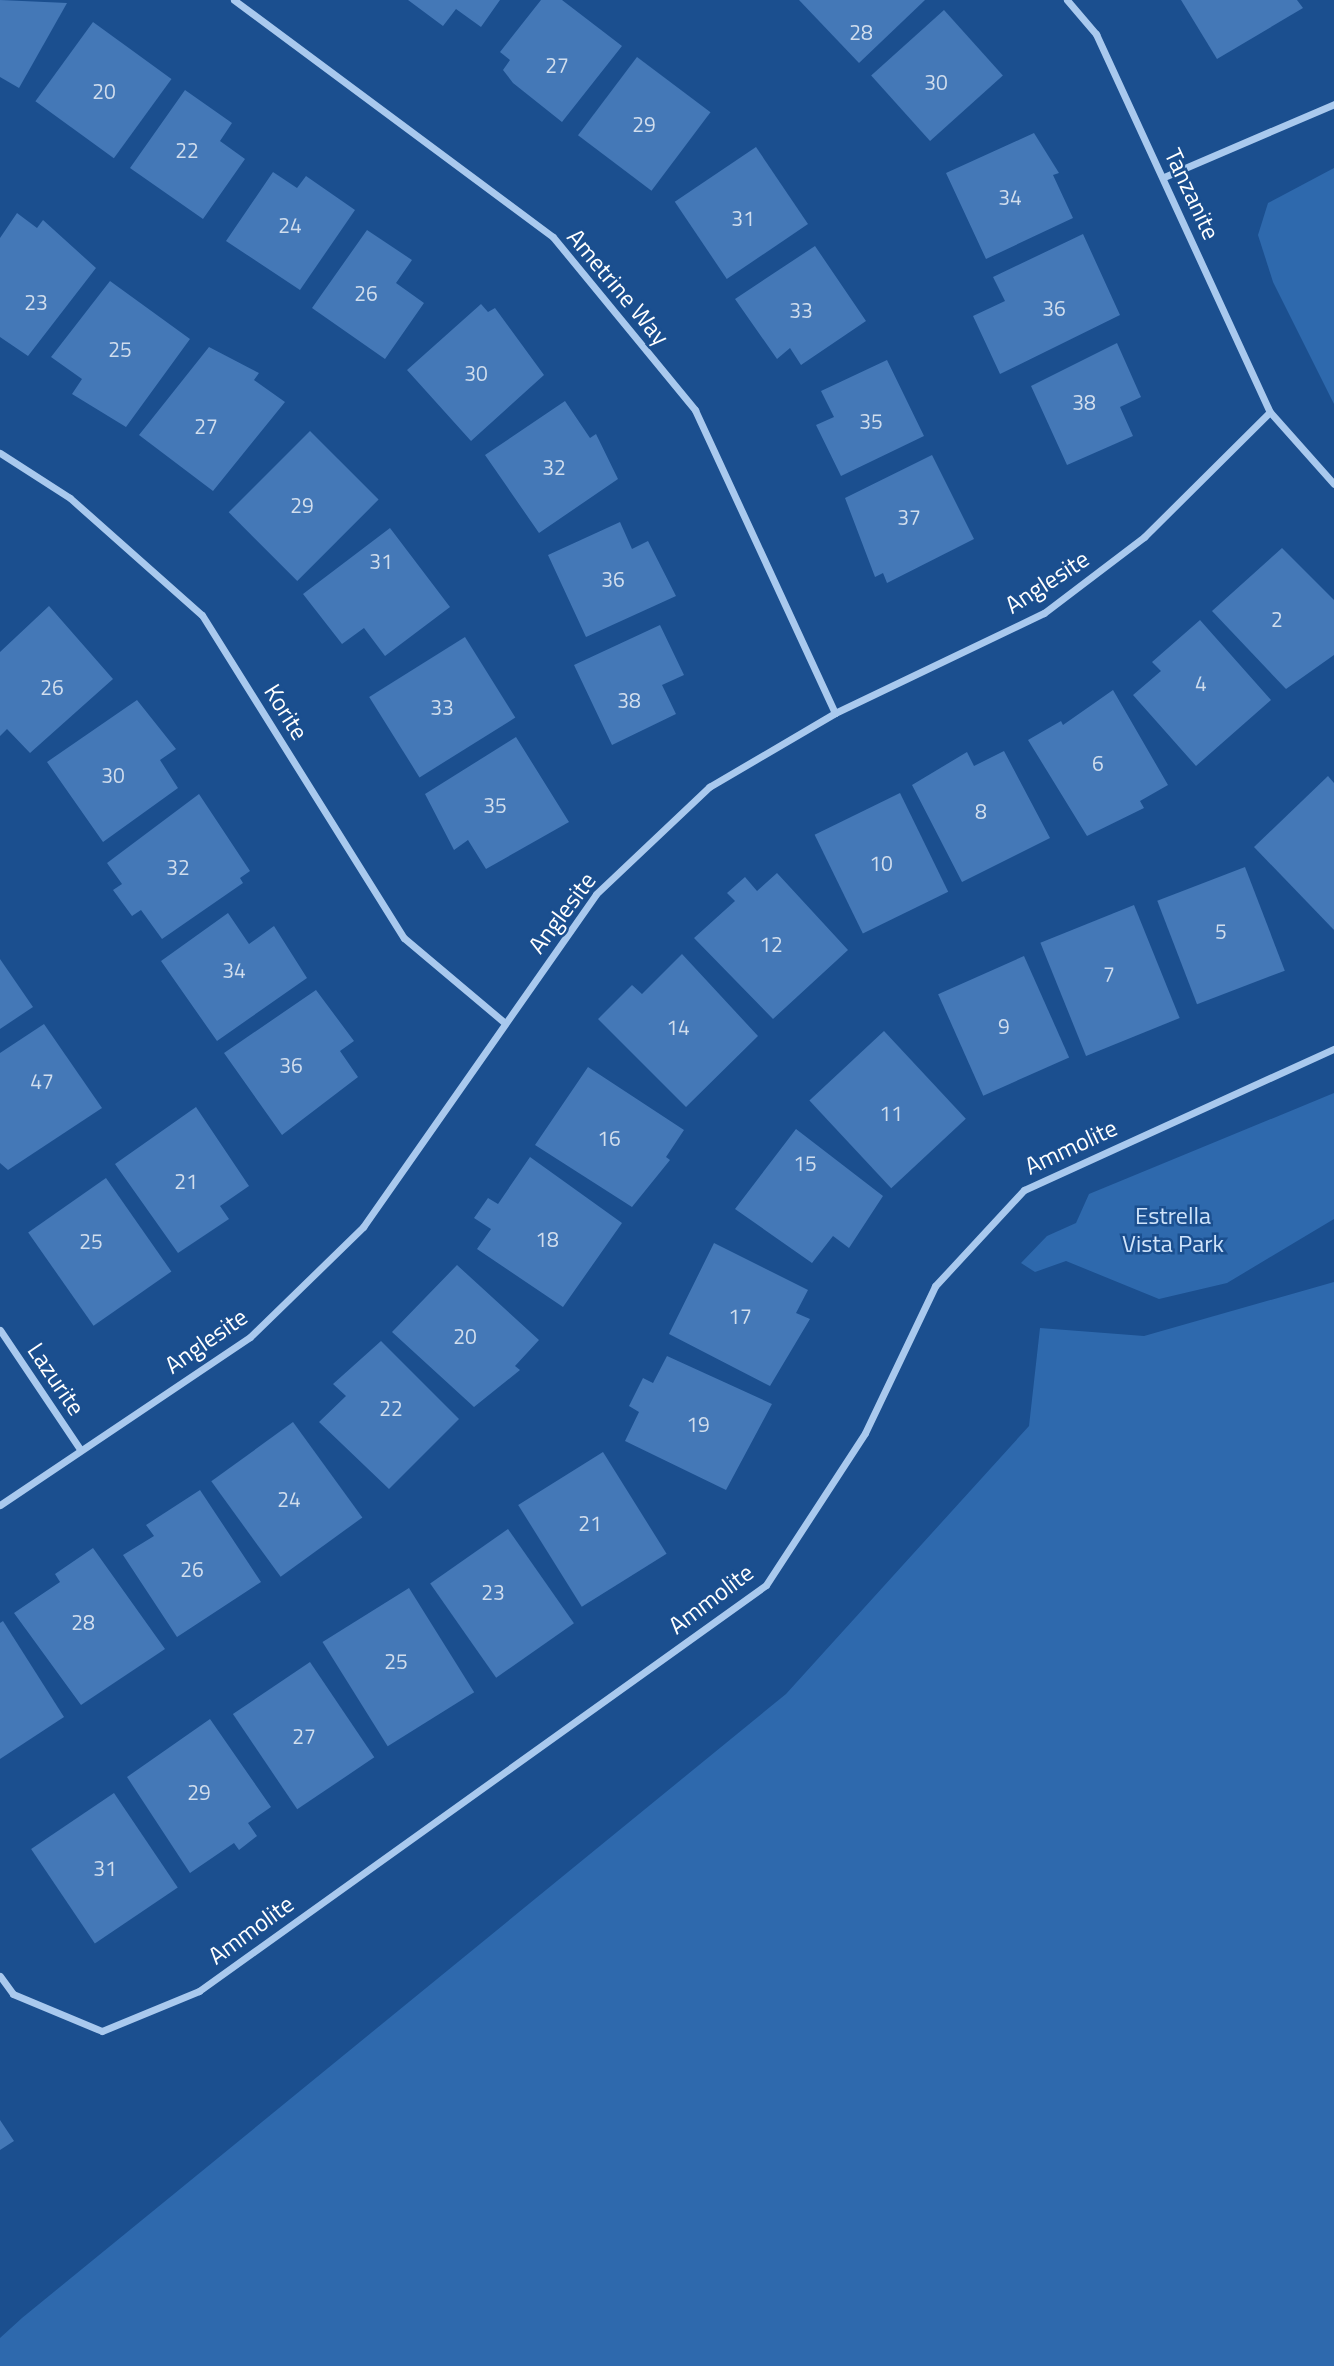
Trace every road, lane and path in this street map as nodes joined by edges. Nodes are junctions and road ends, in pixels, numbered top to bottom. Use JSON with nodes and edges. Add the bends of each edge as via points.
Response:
{"nodes":[{"id":1,"x":234,"y":0,"type":"edge"},
{"id":2,"x":1067,"y":0,"type":"edge"},
{"id":3,"x":1334,"y":104,"type":"edge"},
{"id":4,"x":1164,"y":177,"type":"junction"},
{"id":5,"x":1270,"y":412,"type":"junction"},
{"id":6,"x":0,"y":453,"type":"edge"},
{"id":7,"x":1334,"y":484,"type":"edge"},
{"id":8,"x":835,"y":713,"type":"junction"},
{"id":9,"x":505,"y":1023,"type":"junction"},
{"id":10,"x":1334,"y":1049,"type":"edge"},
{"id":11,"x":0,"y":1330,"type":"edge"},
{"id":12,"x":80,"y":1449,"type":"junction"},
{"id":13,"x":0,"y":1505,"type":"edge"},
{"id":14,"x":0,"y":1976,"type":"edge"}],
"edges":[{"from":1,"to":8,"type":"street","name":"Ametrine Way","via":[[553,237],[695,410]]},
{"from":2,"to":4,"type":"street","name":"Tanzanite","via":[[1096,34]]},
{"from":3,"to":4,"type":"street"},
{"from":4,"to":5,"type":"street","name":"Tanzanite"},
{"from":5,"to":7,"type":"street"},
{"from":5,"to":8,"type":"street","name":"Anglesite","via":[[1144,537],[1044,613]]},
{"from":6,"to":9,"type":"street","name":"Korite","via":[[70,498],[202,615],[404,938]]},
{"from":8,"to":9,"type":"street","name":"Anglesite","via":[[709,787],[596,894]]},
{"from":9,"to":12,"type":"street","name":"Anglesite","via":[[363,1227],[250,1337]]},
{"from":10,"to":14,"type":"street","name":"Ammolite","via":[[1024,1191],[935,1286],[865,1433],[766,1585],[199,1991],[102,2031],[13,1994]]},
{"from":11,"to":12,"type":"street","name":"Lazurite"},
{"from":12,"to":13,"type":"street","name":"Anglesite"}]}
